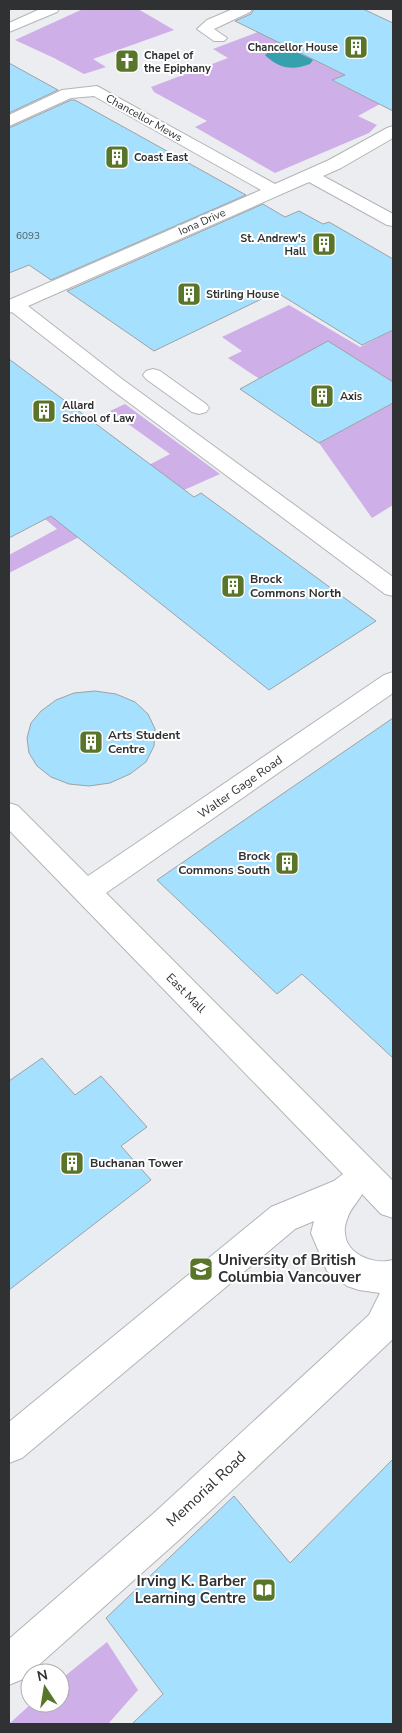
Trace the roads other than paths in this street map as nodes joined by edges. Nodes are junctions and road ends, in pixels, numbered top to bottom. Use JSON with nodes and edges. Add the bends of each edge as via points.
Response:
{"nodes":[{"id":1,"x":52,"y":9,"type":"edge"},
{"id":2,"x":245,"y":9,"type":"edge"},
{"id":3,"x":9,"y":28,"type":"edge"},
{"id":4,"x":219,"y":38,"type":"dead end"},
{"id":5,"x":9,"y":121,"type":"edge"},
{"id":6,"x":393,"y":131,"type":"edge"},
{"id":7,"x":309,"y":175,"type":"junction"},
{"id":8,"x":274,"y":190,"type":"junction"},
{"id":9,"x":393,"y":222,"type":"edge"},
{"id":10,"x":12,"y":306,"type":"edge"},
{"id":11,"x":153,"y":375,"type":"dead end"},
{"id":12,"x":198,"y":408,"type":"dead end"},
{"id":13,"x":393,"y":588,"type":"edge"},
{"id":14,"x":393,"y":681,"type":"edge"},
{"id":15,"x":9,"y":813,"type":"edge"},
{"id":16,"x":86,"y":892,"type":"junction"},
{"id":17,"x":354,"y":1182,"type":"junction"},
{"id":18,"x":393,"y":1204,"type":"edge"},
{"id":19,"x":393,"y":1276,"type":"edge"},
{"id":20,"x":393,"y":1304,"type":"edge"},
{"id":21,"x":9,"y":1445,"type":"edge"},
{"id":22,"x":9,"y":1665,"type":"edge"}],
"edges":[{"from":1,"to":3,"type":"street"},
{"from":2,"to":4,"type":"street","via":[[212,22],[204,29]]},
{"from":5,"to":8,"type":"street","name":"Chancellor Mews","via":[[68,93],[97,91]]},
{"from":6,"to":7,"type":"street","name":"Iona Drive"},
{"from":7,"to":8,"type":"street","name":"Iona Drive"},
{"from":7,"to":9,"type":"street"},
{"from":8,"to":10,"type":"street","name":"Iona Drive"},
{"from":10,"to":13,"type":"street"},
{"from":11,"to":12,"type":"street"},
{"from":14,"to":16,"type":"street","name":"Walter Gage Road"},
{"from":15,"to":16,"type":"street","name":"East Mall"},
{"from":16,"to":17,"type":"street","name":"East Mall"},
{"from":17,"to":18,"type":"street","name":"East Mall"},
{"from":17,"to":19,"type":"street","via":[[333,1209],[328,1233],[339,1260],[360,1274]]},
{"from":17,"to":21,"type":"street","via":[[283,1218]]},
{"from":20,"to":22,"type":"street","name":"Memorial Road","via":[[381,1327],[167,1526]]}]}
